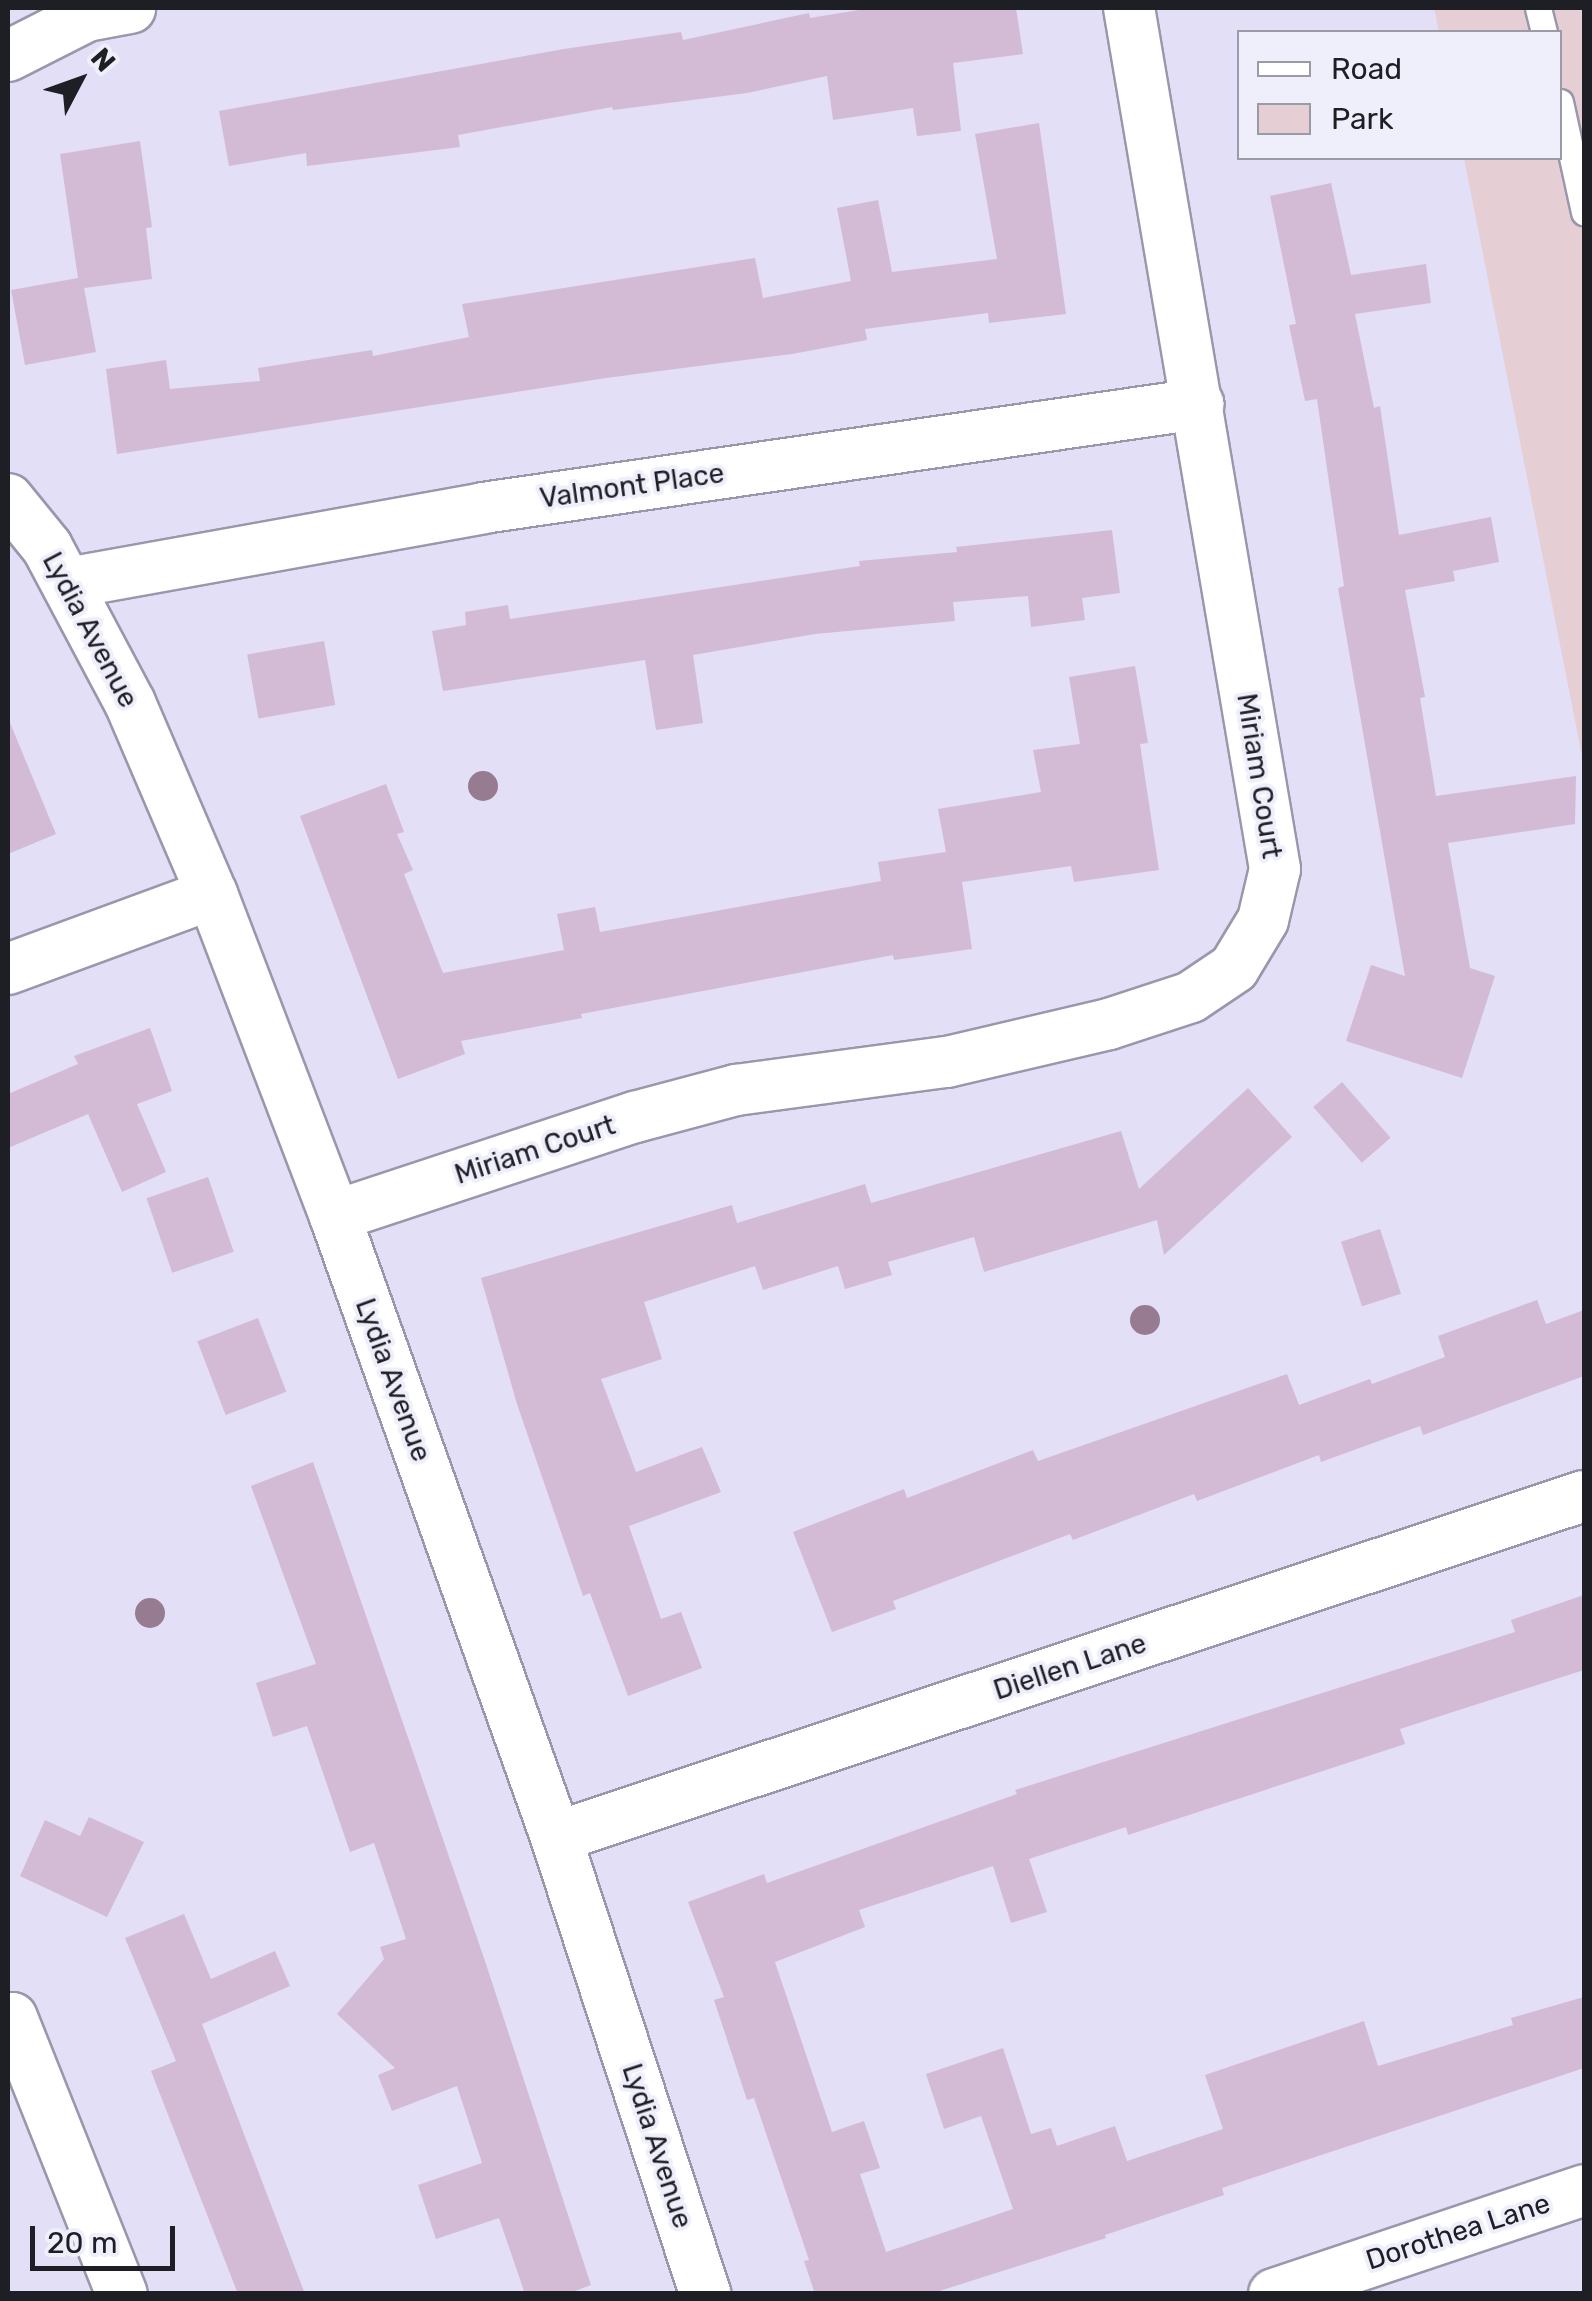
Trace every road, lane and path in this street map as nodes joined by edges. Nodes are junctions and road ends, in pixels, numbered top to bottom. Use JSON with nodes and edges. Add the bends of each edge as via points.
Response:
{"nodes":[{"id":1,"x":130,"y":8,"type":"edge"},
{"id":2,"x":1128,"y":8,"type":"edge"},
{"id":3,"x":8,"y":56,"type":"edge"},
{"id":4,"x":1562,"y":111,"type":"edge"},
{"id":5,"x":1584,"y":212,"type":"edge"},
{"id":6,"x":1198,"y":404,"type":"junction"},
{"id":7,"x":8,"y":499,"type":"edge"},
{"id":8,"x":68,"y":583,"type":"junction"},
{"id":9,"x":212,"y":894,"type":"junction"},
{"id":10,"x":8,"y":969,"type":"edge"},
{"id":11,"x":335,"y":1216,"type":"junction"},
{"id":12,"x":1584,"y":1496,"type":"edge"},
{"id":13,"x":556,"y":1837,"type":"junction"},
{"id":14,"x":8,"y":2019,"type":"edge"},
{"id":15,"x":1584,"y":2190,"type":"edge"},
{"id":16,"x":122,"y":2294,"type":"edge"},
{"id":17,"x":705,"y":2294,"type":"edge"},
{"id":18,"x":1274,"y":2294,"type":"edge"}],
"edges":[{"from":1,"to":3,"type":"street","via":[[87,16]]},
{"from":2,"to":6,"type":"street","name":"Miriam Court"},
{"from":4,"to":5,"type":"lane"},
{"from":6,"to":8,"type":"street","name":"Valmont Place","via":[[483,508]]},
{"from":6,"to":11,"type":"street","name":"Miriam Court","via":[[1275,869],[1262,920],[1234,968],[1191,997],[1109,1024],[947,1062],[736,1090]]},
{"from":7,"to":8,"type":"street","name":"Lydia Avenue"},
{"from":8,"to":9,"type":"street","name":"Lydia Avenue","via":[[130,702]]},
{"from":9,"to":10,"type":"street"},
{"from":9,"to":11,"type":"street","name":"Lydia Avenue"},
{"from":11,"to":13,"type":"street","name":"Lydia Avenue"},
{"from":12,"to":13,"type":"street","name":"Diellen Lane"},
{"from":13,"to":17,"type":"street","name":"Lydia Avenue"},
{"from":14,"to":16,"type":"street"},
{"from":15,"to":18,"type":"street","name":"Dorothea Lane"}]}
